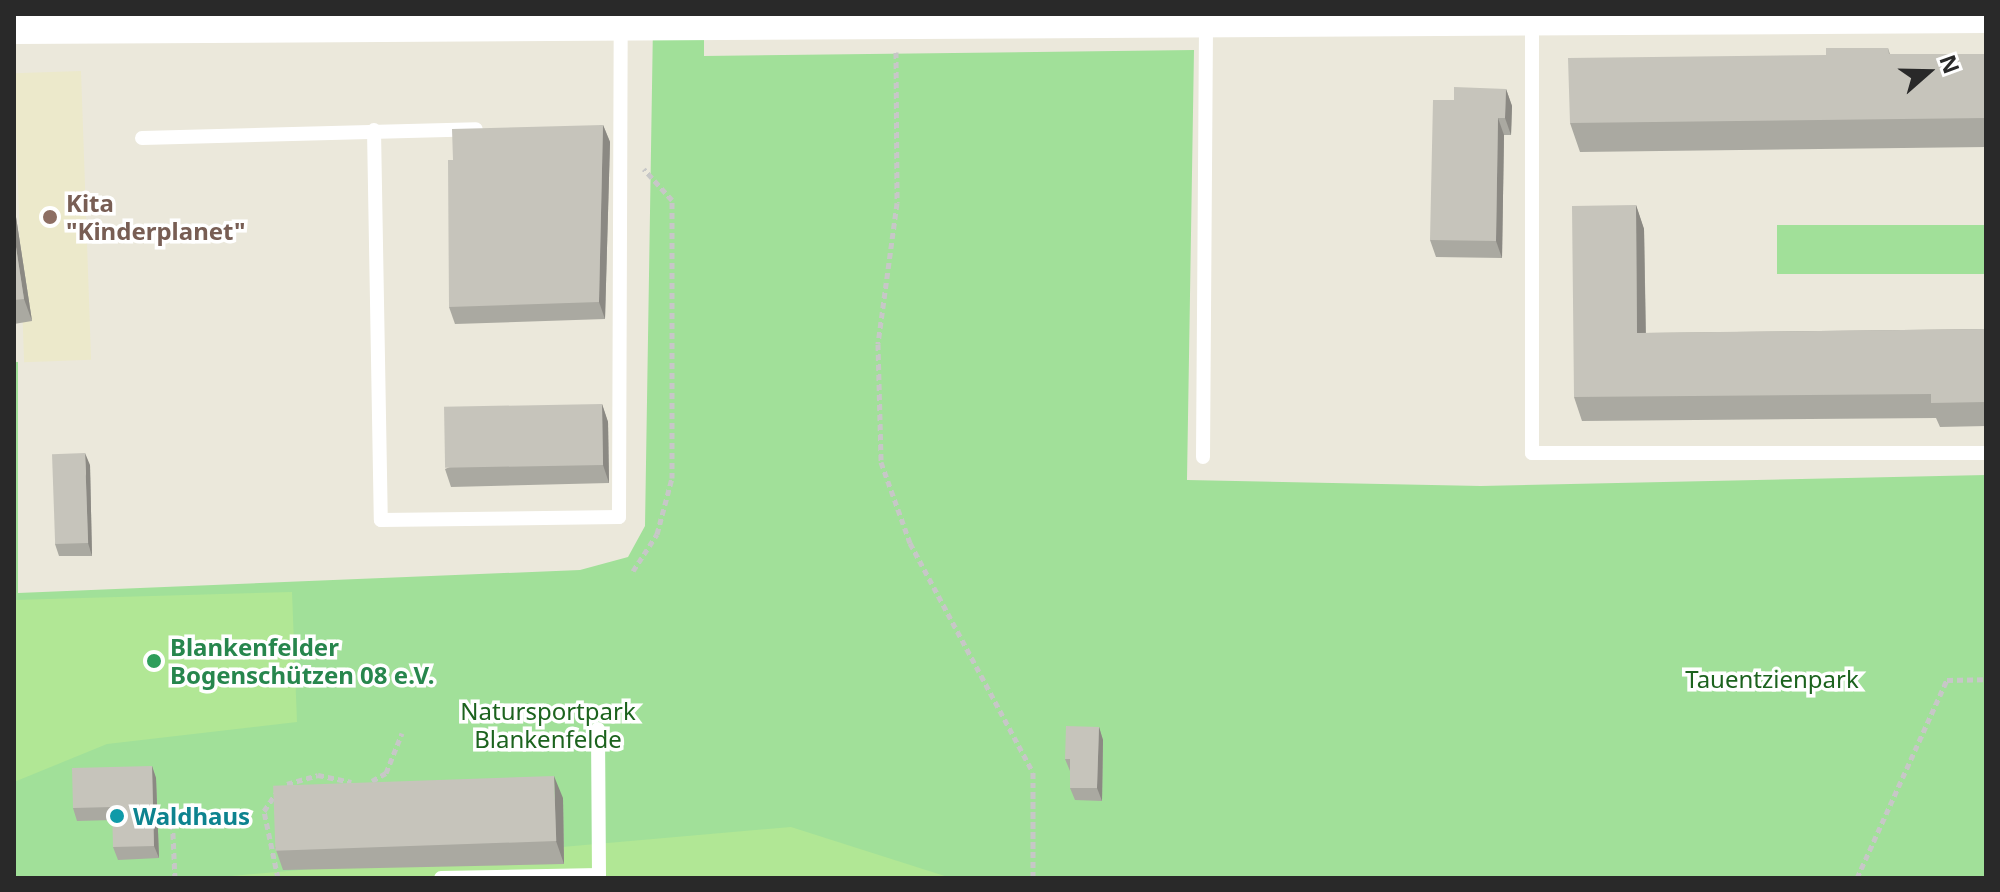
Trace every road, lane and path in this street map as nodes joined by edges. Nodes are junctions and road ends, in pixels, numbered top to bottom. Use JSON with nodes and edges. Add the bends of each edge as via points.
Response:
{"nodes":[{"id":1,"x":1532,"y":18,"type":"edge"},
{"id":2,"x":1986,"y":19,"type":"edge"},
{"id":3,"x":896,"y":23,"type":"junction"},
{"id":4,"x":1206,"y":24,"type":"junction"},
{"id":5,"x":621,"y":25,"type":"junction"},
{"id":6,"x":14,"y":30,"type":"edge"},
{"id":7,"x":497,"y":129,"type":"edge"},
{"id":8,"x":374,"y":130,"type":"junction"},
{"id":9,"x":142,"y":138,"type":"dead end"},
{"id":10,"x":634,"y":162,"type":"dead end"},
{"id":11,"x":1986,"y":453,"type":"edge"},
{"id":12,"x":1203,"y":457,"type":"dead end"},
{"id":13,"x":633,"y":571,"type":"dead end"},
{"id":14,"x":1986,"y":679,"type":"edge"},
{"id":15,"x":598,"y":729,"type":"dead end"},
{"id":16,"x":402,"y":733,"type":"dead end"},
{"id":17,"x":157,"y":812,"type":"edge"},
{"id":18,"x":175,"y":878,"type":"edge"},
{"id":19,"x":278,"y":878,"type":"edge"},
{"id":20,"x":441,"y":878,"type":"edge"},
{"id":21,"x":1033,"y":878,"type":"edge"},
{"id":22,"x":1857,"y":878,"type":"edge"}],
"edges":[{"from":1,"to":2,"type":"street"},
{"from":1,"to":4,"type":"street"},
{"from":1,"to":11,"type":"lane","via":[[1532,453]]},
{"from":3,"to":4,"type":"street"},
{"from":3,"to":5,"type":"street"},
{"from":3,"to":21,"type":"path","via":[[897,203],[878,344],[881,462],[910,543],[1033,772]]},
{"from":4,"to":12,"type":"lane"},
{"from":5,"to":6,"type":"street"},
{"from":5,"to":8,"type":"lane","via":[[613,128],[619,517],[381,520]]},
{"from":7,"to":8,"type":"lane"},
{"from":8,"to":9,"type":"lane"},
{"from":10,"to":13,"type":"path","via":[[657,178],[672,200],[672,478],[657,534]]},
{"from":14,"to":22,"type":"path","via":[[1947,680]]},
{"from":15,"to":20,"type":"lane","via":[[599,875]]},
{"from":16,"to":19,"type":"path","via":[[394,757],[377,780],[353,783],[318,775],[271,794],[264,811]]},
{"from":17,"to":18,"type":"path","via":[[172,813]]}]}
